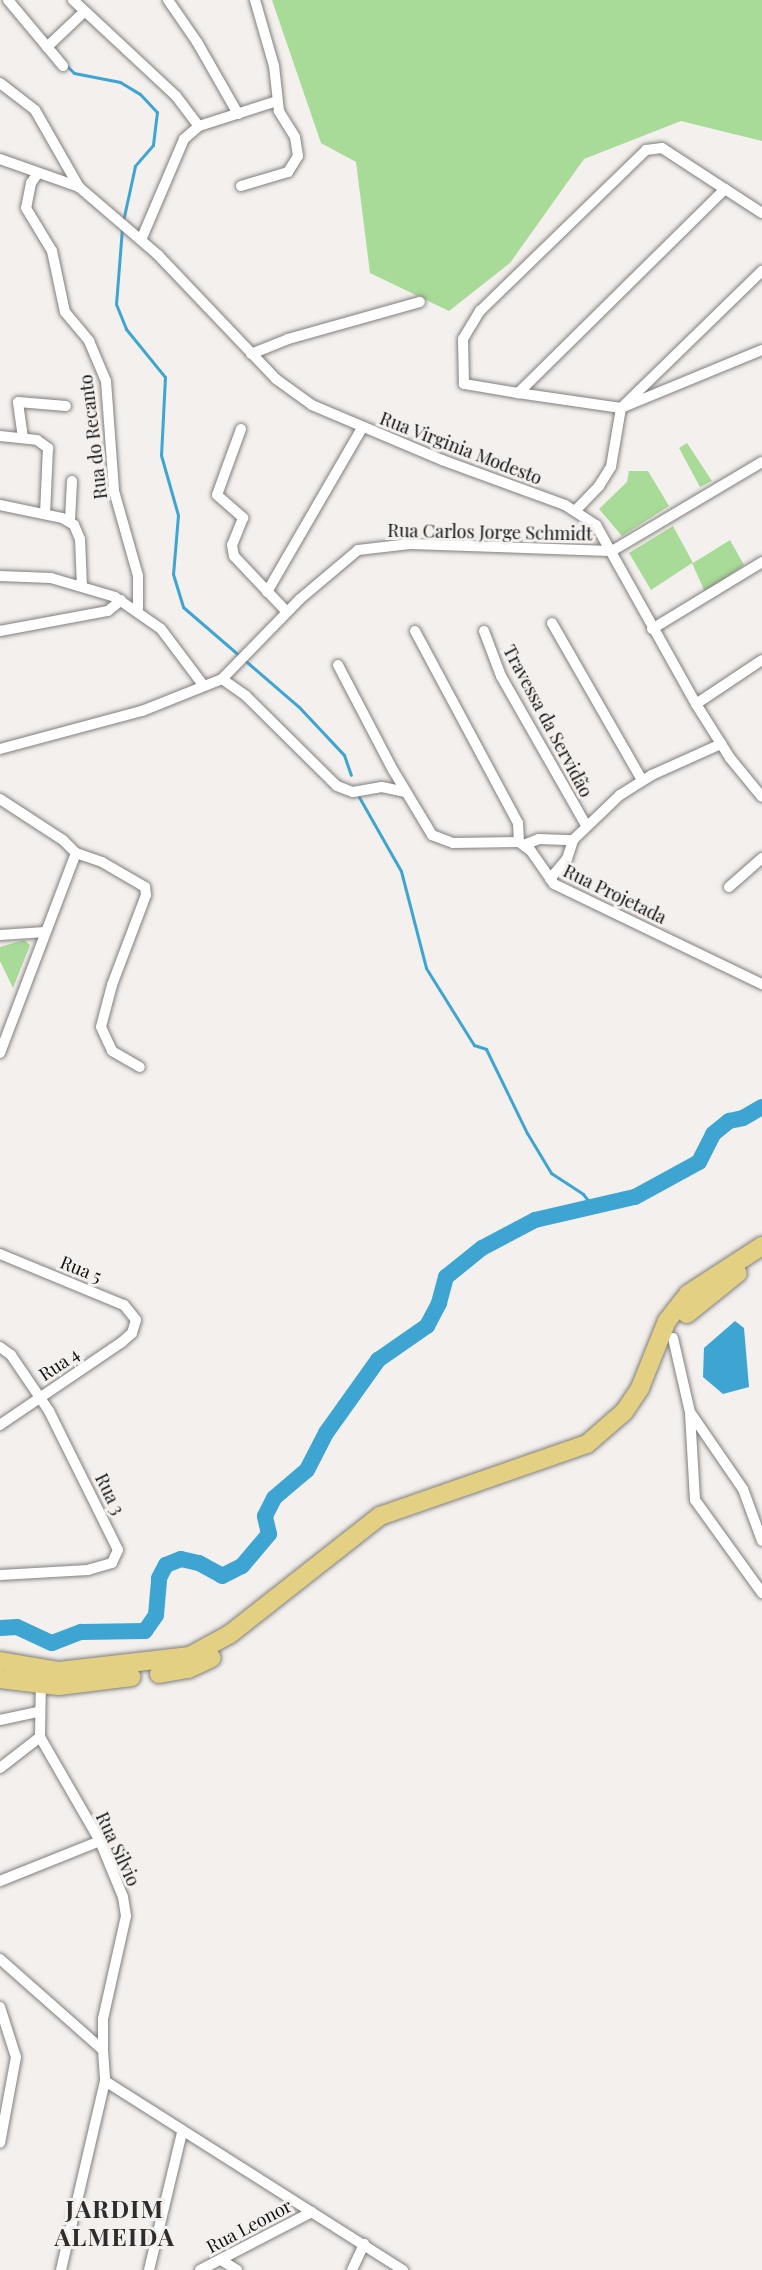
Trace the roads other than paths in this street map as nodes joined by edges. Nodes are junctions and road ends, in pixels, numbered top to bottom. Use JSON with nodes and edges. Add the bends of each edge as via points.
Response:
{"nodes":[{"id":1,"x":8,"y":0,"type":"edge"},
{"id":2,"x":73,"y":0,"type":"edge"},
{"id":3,"x":168,"y":0,"type":"edge"},
{"id":4,"x":255,"y":0,"type":"edge"},
{"id":5,"x":84,"y":12,"type":"junction"},
{"id":6,"x":47,"y":47,"type":"junction"},
{"id":7,"x":63,"y":66,"type":"dead end"},
{"id":8,"x":0,"y":83,"type":"edge"},
{"id":9,"x":277,"y":101,"type":"junction"},
{"id":10,"x":238,"y":114,"type":"junction"},
{"id":11,"x":199,"y":126,"type":"junction"},
{"id":12,"x":0,"y":159,"type":"edge"},
{"id":13,"x":38,"y":173,"type":"junction"},
{"id":14,"x":241,"y":186,"type":"dead end"},
{"id":15,"x":78,"y":187,"type":"junction"},
{"id":16,"x":725,"y":189,"type":"junction"},
{"id":17,"x":762,"y":213,"type":"edge"},
{"id":18,"x":141,"y":240,"type":"junction"},
{"id":19,"x":762,"y":271,"type":"edge"},
{"id":20,"x":420,"y":302,"type":"dead end"},
{"id":21,"x":762,"y":350,"type":"edge"},
{"id":22,"x":251,"y":354,"type":"junction"},
{"id":23,"x":518,"y":393,"type":"junction"},
{"id":24,"x":66,"y":406,"type":"dead end"},
{"id":25,"x":621,"y":408,"type":"junction"},
{"id":26,"x":362,"y":428,"type":"junction"},
{"id":27,"x":241,"y":429,"type":"dead end"},
{"id":28,"x":0,"y":436,"type":"edge"},
{"id":29,"x":23,"y":438,"type":"junction"},
{"id":30,"x":762,"y":462,"type":"edge"},
{"id":31,"x":72,"y":481,"type":"dead end"},
{"id":32,"x":0,"y":505,"type":"edge"},
{"id":33,"x":576,"y":510,"type":"junction"},
{"id":34,"x":45,"y":514,"type":"junction"},
{"id":35,"x":70,"y":521,"type":"junction"},
{"id":36,"x":612,"y":551,"type":"junction"},
{"id":37,"x":762,"y":562,"type":"edge"},
{"id":38,"x":0,"y":576,"type":"edge"},
{"id":39,"x":82,"y":586,"type":"junction"},
{"id":40,"x":267,"y":592,"type":"junction"},
{"id":41,"x":121,"y":600,"type":"junction"},
{"id":42,"x":138,"y":609,"type":"junction"},
{"id":43,"x":287,"y":612,"type":"junction"},
{"id":44,"x":552,"y":623,"type":"dead end"},
{"id":45,"x":652,"y":629,"type":"junction"},
{"id":46,"x":0,"y":631,"type":"edge"},
{"id":47,"x":415,"y":631,"type":"dead end"},
{"id":48,"x":484,"y":631,"type":"dead end"},
{"id":49,"x":762,"y":660,"type":"edge"},
{"id":50,"x":338,"y":664,"type":"dead end"},
{"id":51,"x":222,"y":680,"type":"junction"},
{"id":52,"x":204,"y":686,"type":"junction"},
{"id":53,"x":696,"y":704,"type":"junction"},
{"id":54,"x":721,"y":744,"type":"junction"},
{"id":55,"x":0,"y":750,"type":"edge"},
{"id":56,"x":393,"y":770,"type":"junction"},
{"id":57,"x":642,"y":780,"type":"junction"},
{"id":58,"x":382,"y":787,"type":"junction"},
{"id":59,"x":405,"y":792,"type":"junction"},
{"id":60,"x":762,"y":797,"type":"edge"},
{"id":61,"x":0,"y":799,"type":"edge"},
{"id":62,"x":586,"y":825,"type":"junction"},
{"id":63,"x":573,"y":840,"type":"junction"},
{"id":64,"x":522,"y":843,"type":"junction"},
{"id":65,"x":76,"y":853,"type":"junction"},
{"id":66,"x":762,"y":858,"type":"edge"},
{"id":67,"x":550,"y":879,"type":"junction"},
{"id":68,"x":729,"y":887,"type":"dead end"},
{"id":69,"x":45,"y":932,"type":"junction"},
{"id":70,"x":0,"y":935,"type":"edge"},
{"id":71,"x":762,"y":984,"type":"edge"},
{"id":72,"x":3,"y":1037,"type":"edge"},
{"id":73,"x":0,"y":1053,"type":"edge"},
{"id":74,"x":140,"y":1067,"type":"dead end"},
{"id":75,"x":762,"y":1246,"type":"edge"},
{"id":76,"x":0,"y":1254,"type":"edge"},
{"id":77,"x":762,"y":1258,"type":"edge"},
{"id":78,"x":135,"y":1328,"type":"joint"},
{"id":79,"x":672,"y":1338,"type":"junction"},
{"id":80,"x":0,"y":1347,"type":"edge"},
{"id":81,"x":40,"y":1397,"type":"junction"},
{"id":82,"x":690,"y":1412,"type":"junction"},
{"id":83,"x":0,"y":1425,"type":"edge"},
{"id":84,"x":762,"y":1541,"type":"edge"},
{"id":85,"x":0,"y":1575,"type":"edge"},
{"id":86,"x":762,"y":1593,"type":"edge"},
{"id":87,"x":0,"y":1661,"type":"edge"},
{"id":88,"x":0,"y":1679,"type":"edge"},
{"id":89,"x":36,"y":1680,"type":"junction"},
{"id":90,"x":38,"y":1709,"type":"junction"},
{"id":91,"x":0,"y":1720,"type":"edge"},
{"id":92,"x":40,"y":1737,"type":"junction"},
{"id":93,"x":0,"y":1768,"type":"edge"},
{"id":94,"x":100,"y":1841,"type":"junction"},
{"id":95,"x":0,"y":1881,"type":"edge"},
{"id":96,"x":0,"y":1959,"type":"edge"},
{"id":97,"x":0,"y":2007,"type":"edge"},
{"id":98,"x":103,"y":2050,"type":"junction"},
{"id":99,"x":105,"y":2081,"type":"junction"},
{"id":100,"x":182,"y":2133,"type":"junction"},
{"id":101,"x":0,"y":2143,"type":"edge"},
{"id":102,"x":312,"y":2212,"type":"junction"},
{"id":103,"x":364,"y":2244,"type":"junction"},
{"id":104,"x":221,"y":2260,"type":"junction"},
{"id":105,"x":61,"y":2270,"type":"edge"},
{"id":106,"x":149,"y":2270,"type":"edge"},
{"id":107,"x":200,"y":2270,"type":"edge"},
{"id":108,"x":237,"y":2270,"type":"edge"},
{"id":109,"x":352,"y":2270,"type":"edge"},
{"id":110,"x":403,"y":2270,"type":"edge"}],
"edges":[{"from":1,"to":6,"type":"street"},
{"from":2,"to":5,"type":"street"},
{"from":3,"to":10,"type":"street"},
{"from":4,"to":9,"type":"street","via":[[274,66]]},
{"from":5,"to":6,"type":"street"},
{"from":5,"to":11,"type":"street","via":[[176,96]]},
{"from":6,"to":7,"type":"street"},
{"from":8,"to":15,"type":"street","via":[[35,110]]},
{"from":9,"to":10,"type":"street"},
{"from":9,"to":14,"type":"street","via":[[297,143],[296,164],[281,176]]},
{"from":10,"to":11,"type":"street"},
{"from":11,"to":18,"type":"street","via":[[174,155]]},
{"from":12,"to":13,"type":"street"},
{"from":13,"to":15,"type":"street"},
{"from":13,"to":42,"type":"street","name":"Rua do Recanto","via":[[31,183],[26,208],[52,251],[65,312],[88,341],[106,381],[114,491],[138,576]]},
{"from":15,"to":18,"type":"street","name":"Rua Virginia Modesto"},
{"from":16,"to":17,"type":"street"},
{"from":16,"to":23,"type":"street"},
{"from":16,"to":23,"type":"street","via":[[662,148],[646,150],[488,303],[464,339],[464,384]]},
{"from":18,"to":22,"type":"street","name":"Rua Virginia Modesto"},
{"from":19,"to":25,"type":"street"},
{"from":20,"to":22,"type":"street","via":[[288,339]]},
{"from":21,"to":25,"type":"street"},
{"from":22,"to":26,"type":"street","name":"Rua Virginia Modesto","via":[[303,399]]},
{"from":23,"to":25,"type":"street"},
{"from":24,"to":29,"type":"street","via":[[18,402]]},
{"from":25,"to":33,"type":"street","via":[[611,467]]},
{"from":26,"to":33,"type":"street","name":"Rua Virginia Modesto"},
{"from":26,"to":40,"type":"street"},
{"from":27,"to":40,"type":"street","via":[[217,495],[243,518],[232,551]]},
{"from":28,"to":29,"type":"street"},
{"from":29,"to":34,"type":"street","via":[[42,441],[48,448]]},
{"from":30,"to":36,"type":"street"},
{"from":31,"to":35,"type":"street"},
{"from":32,"to":34,"type":"street"},
{"from":33,"to":36,"type":"street","name":"Rua Virginia Modesto","via":[[596,525]]},
{"from":34,"to":35,"type":"street"},
{"from":35,"to":39,"type":"street","via":[[80,539]]},
{"from":36,"to":43,"type":"street","name":"Rua Carlos Jorge Schmidt","via":[[410,544],[368,548],[351,554]]},
{"from":36,"to":45,"type":"street","name":"Rua Virginia Modesto"},
{"from":37,"to":45,"type":"street"},
{"from":38,"to":39,"type":"street","via":[[34,576]]},
{"from":39,"to":41,"type":"street"},
{"from":40,"to":43,"type":"street"},
{"from":41,"to":42,"type":"street"},
{"from":41,"to":46,"type":"street","via":[[108,611]]},
{"from":42,"to":52,"type":"street","via":[[176,646]]},
{"from":43,"to":51,"type":"street","name":"Rua Carlos Jorge Schmidt"},
{"from":44,"to":57,"type":"street"},
{"from":45,"to":53,"type":"street","name":"Rua Virginia Modesto"},
{"from":47,"to":64,"type":"street","name":"Rua Projetada","via":[[514,816]]},
{"from":48,"to":62,"type":"street","name":"Travessa da Servidão","via":[[501,676]]},
{"from":49,"to":53,"type":"street"},
{"from":50,"to":56,"type":"street"},
{"from":51,"to":52,"type":"street","name":"Rua Carlos Jorge Schmidt"},
{"from":51,"to":58,"type":"street","via":[[246,696],[337,786],[359,792]]},
{"from":52,"to":55,"type":"street","name":"Rua Carlos Jorge Schmidt","via":[[142,711]]},
{"from":53,"to":54,"type":"street","name":"Rua Virginia Modesto"},
{"from":54,"to":57,"type":"street"},
{"from":54,"to":60,"type":"street","name":"Rua Virginia Modesto"},
{"from":56,"to":58,"type":"street"},
{"from":56,"to":59,"type":"street"},
{"from":57,"to":62,"type":"street"},
{"from":58,"to":59,"type":"street"},
{"from":59,"to":64,"type":"street","via":[[432,834],[444,842]]},
{"from":61,"to":65,"type":"street","via":[[63,840]]},
{"from":62,"to":63,"type":"street"},
{"from":63,"to":64,"type":"street"},
{"from":63,"to":67,"type":"street","via":[[567,859]]},
{"from":64,"to":67,"type":"street","name":"Rua Projetada"},
{"from":65,"to":69,"type":"street"},
{"from":65,"to":74,"type":"street","via":[[131,877],[146,891],[100,1027],[111,1051]]},
{"from":66,"to":68,"type":"street"},
{"from":67,"to":71,"type":"street","name":"Rua Projetada","via":[[561,889]]},
{"from":69,"to":70,"type":"street"},
{"from":69,"to":72,"type":"street"},
{"from":72,"to":73,"type":"street"},
{"from":75,"to":89,"type":"main road","via":[[688,1294],[667,1321],[640,1388],[624,1412],[587,1444],[380,1516],[208,1648],[165,1662]]},
{"from":76,"to":78,"type":"street","name":"Rua 5","via":[[124,1305],[135,1315]]},
{"from":77,"to":79,"type":"main road","via":[[697,1303]]},
{"from":78,"to":81,"type":"street","name":"Rua 4","via":[[122,1342]]},
{"from":79,"to":82,"type":"street"},
{"from":79,"to":89,"type":"main road","via":[[632,1419],[583,1457],[398,1518],[358,1544],[244,1638],[188,1669],[59,1686]]},
{"from":80,"to":81,"type":"street","name":"Rua 3","via":[[11,1355]]},
{"from":81,"to":83,"type":"street","name":"Rua 4"},
{"from":81,"to":85,"type":"street","name":"Rua 3","via":[[117,1545],[118,1555],[109,1565],[88,1570]]},
{"from":82,"to":84,"type":"street","via":[[742,1489]]},
{"from":82,"to":86,"type":"street","via":[[695,1500]]},
{"from":87,"to":89,"type":"main road"},
{"from":88,"to":89,"type":"main road"},
{"from":89,"to":90,"type":"street","name":"Rua Silvio"},
{"from":90,"to":91,"type":"street"},
{"from":90,"to":92,"type":"street","name":"Rua Silvio"},
{"from":92,"to":93,"type":"street"},
{"from":92,"to":94,"type":"street","name":"Rua Silvio"},
{"from":94,"to":95,"type":"street"},
{"from":94,"to":98,"type":"street","name":"Rua Silvio","via":[[116,1875],[126,1917],[103,2019]]},
{"from":96,"to":98,"type":"street"},
{"from":97,"to":101,"type":"street","via":[[16,2057]]},
{"from":98,"to":99,"type":"street","name":"Rua Silvio"},
{"from":99,"to":100,"type":"street"},
{"from":99,"to":105,"type":"street","name":"Rua Silvio"},
{"from":100,"to":102,"type":"street"},
{"from":100,"to":106,"type":"street"},
{"from":102,"to":103,"type":"street"},
{"from":102,"to":104,"type":"street","name":"Rua Leonor"},
{"from":103,"to":109,"type":"street"},
{"from":103,"to":110,"type":"street"},
{"from":104,"to":107,"type":"street","name":"Rua Leonor"},
{"from":104,"to":108,"type":"street"}]}
